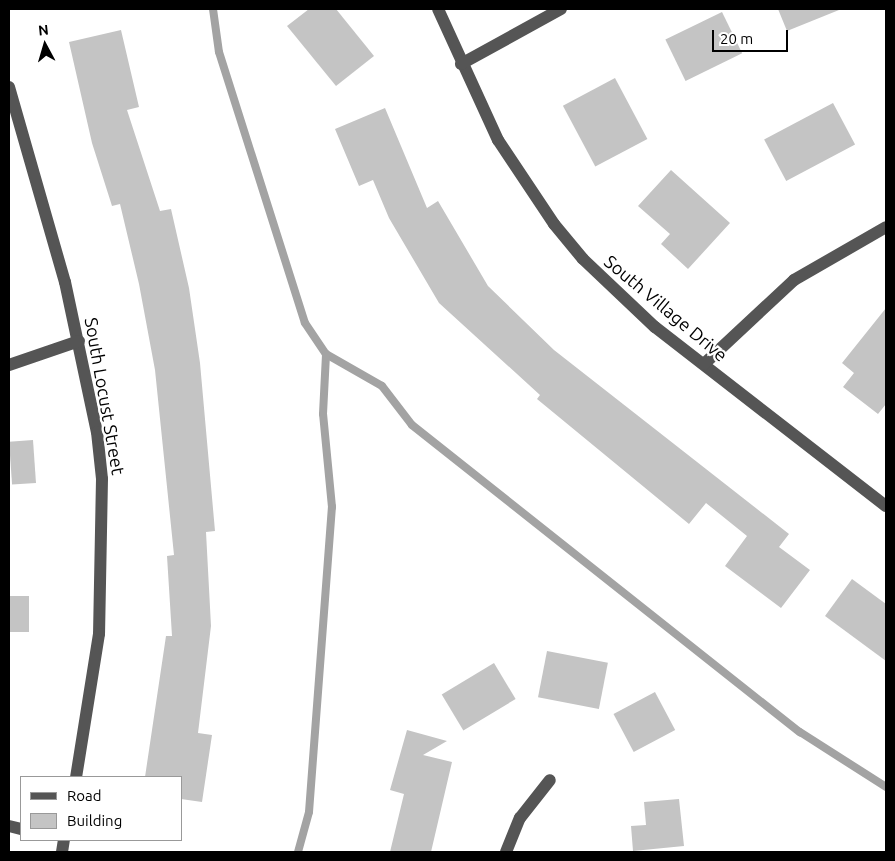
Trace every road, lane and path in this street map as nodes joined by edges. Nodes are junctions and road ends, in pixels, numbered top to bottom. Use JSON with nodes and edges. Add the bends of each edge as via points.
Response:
{"nodes":[{"id":1,"x":438,"y":9,"type":"edge"},
{"id":2,"x":561,"y":9,"type":"edge"},
{"id":3,"x":461,"y":64,"type":"junction"},
{"id":4,"x":9,"y":88,"type":"edge"},
{"id":5,"x":886,"y":227,"type":"edge"},
{"id":6,"x":79,"y":341,"type":"junction"},
{"id":7,"x":704,"y":364,"type":"junction"},
{"id":8,"x":9,"y":365,"type":"edge"},
{"id":9,"x":886,"y":506,"type":"edge"},
{"id":10,"x":76,"y":776,"type":"edge"},
{"id":11,"x":550,"y":780,"type":"dead end"},
{"id":12,"x":506,"y":852,"type":"edge"}],
"edges":[{"from":1,"to":3,"type":"street","name":"South Village Drive"},
{"from":2,"to":3,"type":"street"},
{"from":3,"to":7,"type":"street","name":"South Village Drive","via":[[498,140],[554,224],[621,297]]},
{"from":4,"to":6,"type":"street","name":"South Locust Street"},
{"from":5,"to":7,"type":"street","via":[[794,280]]},
{"from":6,"to":8,"type":"street"},
{"from":6,"to":10,"type":"street","name":"South Locust Street","via":[[97,432],[104,544],[99,634]]},
{"from":7,"to":9,"type":"street","name":"South Village Drive"},
{"from":11,"to":12,"type":"street","via":[[520,818]]}]}
